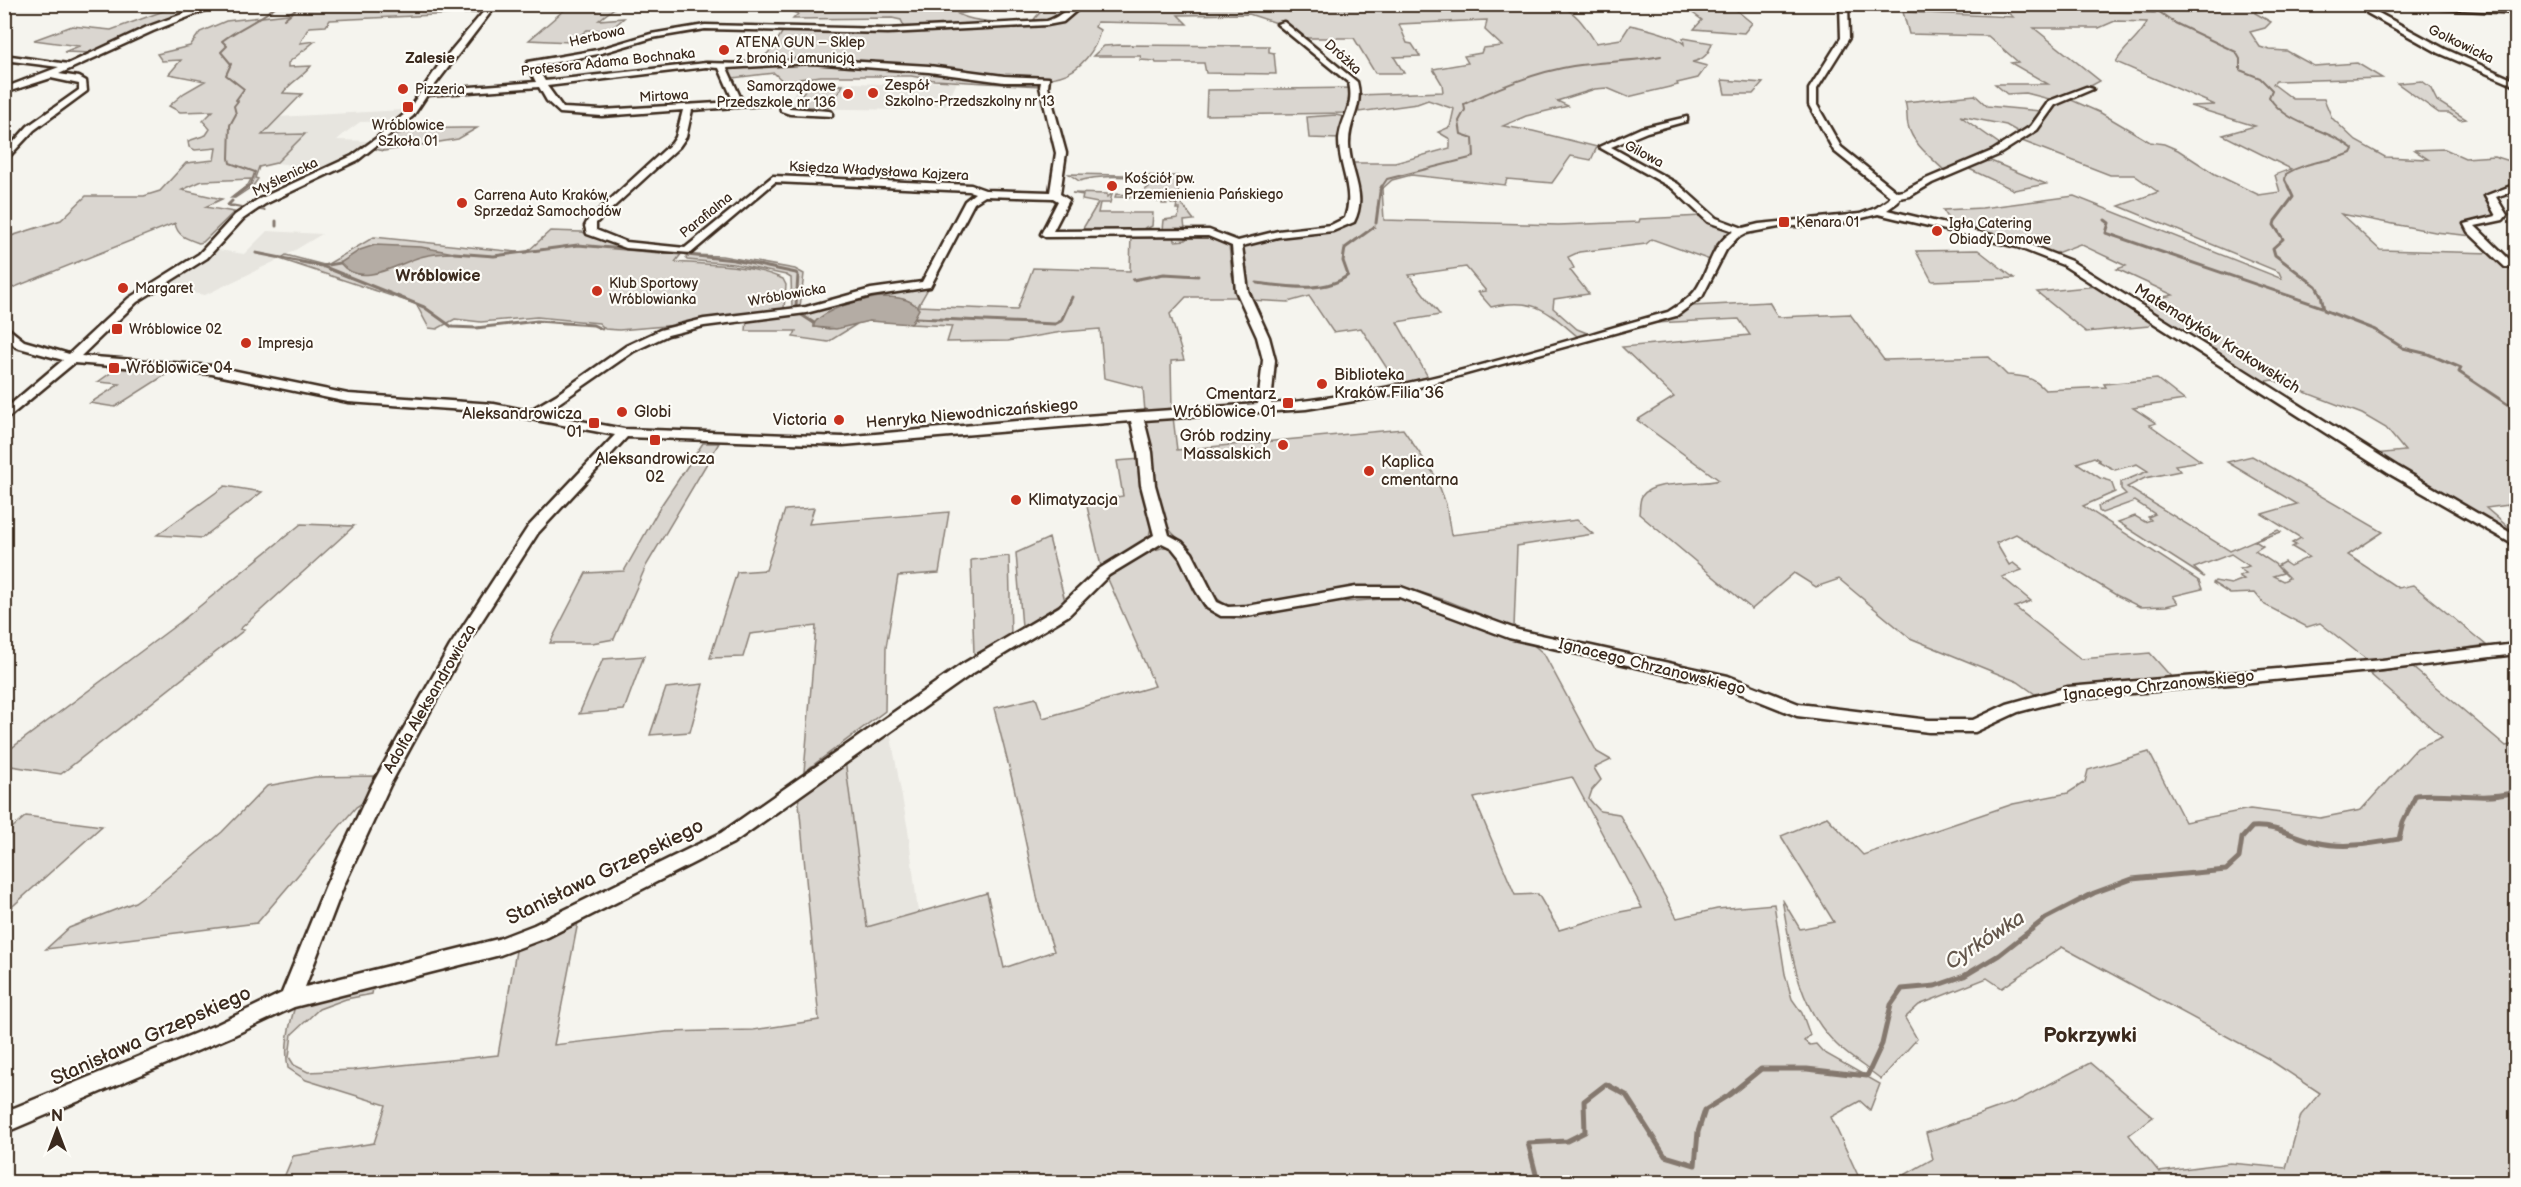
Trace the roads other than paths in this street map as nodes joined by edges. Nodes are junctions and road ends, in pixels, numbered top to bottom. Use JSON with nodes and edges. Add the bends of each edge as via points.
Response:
{"nodes":[{"id":1,"x":36,"y":4,"type":"edge"},
{"id":2,"x":123,"y":4,"type":"edge"},
{"id":3,"x":218,"y":4,"type":"edge"},
{"id":4,"x":494,"y":4,"type":"edge"},
{"id":5,"x":1081,"y":4,"type":"edge"},
{"id":6,"x":1844,"y":4,"type":"edge"},
{"id":7,"x":2368,"y":4,"type":"edge"},
{"id":8,"x":2395,"y":4,"type":"edge"},
{"id":9,"x":2517,"y":11,"type":"edge"},
{"id":10,"x":1281,"y":24,"type":"dead end"},
{"id":11,"x":4,"y":57,"type":"edge"},
{"id":12,"x":67,"y":66,"type":"junction"},
{"id":13,"x":722,"y":66,"type":"junction"},
{"id":14,"x":50,"y":75,"type":"junction"},
{"id":15,"x":542,"y":84,"type":"junction"},
{"id":16,"x":2517,"y":84,"type":"edge"},
{"id":17,"x":2090,"y":89,"type":"dead end"},
{"id":18,"x":4,"y":91,"type":"edge"},
{"id":19,"x":425,"y":93,"type":"junction"},
{"id":20,"x":739,"y":104,"type":"junction"},
{"id":21,"x":688,"y":108,"type":"junction"},
{"id":22,"x":829,"y":114,"type":"dead end"},
{"id":23,"x":1684,"y":119,"type":"dead end"},
{"id":24,"x":4,"y":159,"type":"edge"},
{"id":25,"x":772,"y":179,"type":"joint"},
{"id":26,"x":2517,"y":187,"type":"edge"},
{"id":27,"x":983,"y":193,"type":"junction"},
{"id":28,"x":1056,"y":195,"type":"junction"},
{"id":29,"x":1895,"y":195,"type":"junction"},
{"id":30,"x":1879,"y":211,"type":"junction"},
{"id":31,"x":1742,"y":231,"type":"junction"},
{"id":32,"x":1237,"y":244,"type":"junction"},
{"id":33,"x":2509,"y":265,"type":"dead end"},
{"id":34,"x":4,"y":328,"type":"edge"},
{"id":35,"x":20,"y":344,"type":"junction"},
{"id":36,"x":5,"y":347,"type":"edge"},
{"id":37,"x":72,"y":359,"type":"junction"},
{"id":38,"x":1264,"y":409,"type":"junction"},
{"id":39,"x":531,"y":415,"type":"junction"},
{"id":40,"x":4,"y":417,"type":"edge"},
{"id":41,"x":1137,"y":417,"type":"junction"},
{"id":42,"x":624,"y":433,"type":"junction"},
{"id":43,"x":1162,"y":537,"type":"junction"},
{"id":44,"x":2517,"y":542,"type":"edge"},
{"id":45,"x":2517,"y":649,"type":"edge"},
{"id":46,"x":290,"y":999,"type":"junction"},
{"id":47,"x":4,"y":1123,"type":"edge"}],
"edges":[{"from":1,"to":2,"type":"street"},
{"from":3,"to":12,"type":"street"},
{"from":4,"to":19,"type":"street","name":"Myślenicka"},
{"from":5,"to":15,"type":"street","name":"Herbowa","via":[[1060,20],[1047,23],[888,31],[705,27],[531,64]]},
{"from":6,"to":29,"type":"street","via":[[1845,38],[1813,89],[1813,105],[1837,149]]},
{"from":7,"to":16,"type":"street","name":"Golkowicka","via":[[2370,11],[2442,51]]},
{"from":8,"to":9,"type":"street"},
{"from":10,"to":32,"type":"street","name":"Dróżka","via":[[1353,82],[1356,108],[1344,137],[1345,156],[1356,192],[1355,211],[1350,220],[1333,228],[1278,234]]},
{"from":11,"to":12,"type":"street"},
{"from":12,"to":14,"type":"street"},
{"from":13,"to":15,"type":"street","name":"Profesora Adama Bochnaka"},
{"from":13,"to":20,"type":"street"},
{"from":13,"to":28,"type":"street","name":"Profesora Adama Bochnaka","via":[[824,61],[1046,80],[1044,87],[1061,153]]},
{"from":14,"to":18,"type":"street"},
{"from":14,"to":24,"type":"street","via":[[76,79],[83,83],[83,91],[31,129]]},
{"from":15,"to":19,"type":"street","name":"Profesora Adama Bochnaka"},
{"from":15,"to":21,"type":"street","name":"Mirtowa","via":[[560,110],[602,113]]},
{"from":17,"to":29,"type":"street","via":[[2052,103],[2034,128],[1995,153],[1929,180],[1906,194]]},
{"from":19,"to":37,"type":"street","name":"Myślenicka","via":[[410,114],[355,158],[261,202],[239,217],[203,256],[133,300]]},
{"from":20,"to":21,"type":"street","name":"Mirtowa"},
{"from":20,"to":22,"type":"street","name":"Mirtowa","via":[[786,102],[786,110]]},
{"from":21,"to":25,"type":"street","name":"Parafialna","via":[[676,145],[592,222],[591,232],[609,241],[687,251]]},
{"from":23,"to":31,"type":"street","name":"Gilowa","via":[[1604,147],[1675,186],[1712,220]]},
{"from":25,"to":27,"type":"street","name":"Księdza Władysława Kajzera","via":[[972,188]]},
{"from":26,"to":33,"type":"street","via":[[2490,196],[2502,215],[2499,218],[2469,224]]},
{"from":27,"to":28,"type":"street"},
{"from":27,"to":39,"type":"street","name":"Wróblowicka","via":[[970,201],[926,285],[866,293],[806,310],[700,325],[646,340],[610,359],[549,407]]},
{"from":28,"to":32,"type":"street","via":[[1064,200],[1046,234],[1209,232]]},
{"from":29,"to":30,"type":"street"},
{"from":30,"to":31,"type":"street"},
{"from":30,"to":44,"type":"street","name":"Matematyków Krakowskich","via":[[2021,245],[2067,263],[2393,470]]},
{"from":31,"to":38,"type":"street","name":"Henryka Niewodniczańskiego","via":[[1724,246],[1699,294],[1672,314],[1425,382],[1340,400]]},
{"from":32,"to":38,"type":"street","via":[[1242,291],[1269,360]]},
{"from":34,"to":35,"type":"street","name":"Henryka Niewodniczańskiego"},
{"from":35,"to":36,"type":"street"},
{"from":35,"to":37,"type":"street","name":"Henryka Niewodniczańskiego"},
{"from":37,"to":39,"type":"street","name":"Henryka Niewodniczańskiego","via":[[210,370],[348,398],[494,408]]},
{"from":37,"to":40,"type":"street","name":"Myślenicka"},
{"from":38,"to":41,"type":"street","name":"Henryka Niewodniczańskiego"},
{"from":39,"to":42,"type":"street","name":"Henryka Niewodniczańskiego"},
{"from":41,"to":42,"type":"street","name":"Henryka Niewodniczańskiego","via":[[857,440]]},
{"from":41,"to":43,"type":"street","via":[[1148,485]]},
{"from":42,"to":46,"type":"street","name":"Adolfa Aleksandrowicza","via":[[533,530],[458,646],[381,785],[335,885]]},
{"from":43,"to":45,"type":"street","name":"Ignacego Chrzanowskiego","via":[[1178,545],[1212,605],[1226,612],[1356,592],[1401,592],[1514,634],[1728,682],[1797,710],[1929,726],[1975,726],[2013,708],[2068,693]]},
{"from":43,"to":46,"type":"street","name":"Stanisława Grzepskiego","via":[[1104,572],[1064,611],[967,669],[727,838],[542,931],[500,947]]},
{"from":46,"to":47,"type":"street","name":"Stanisława Grzepskiego"}]}
